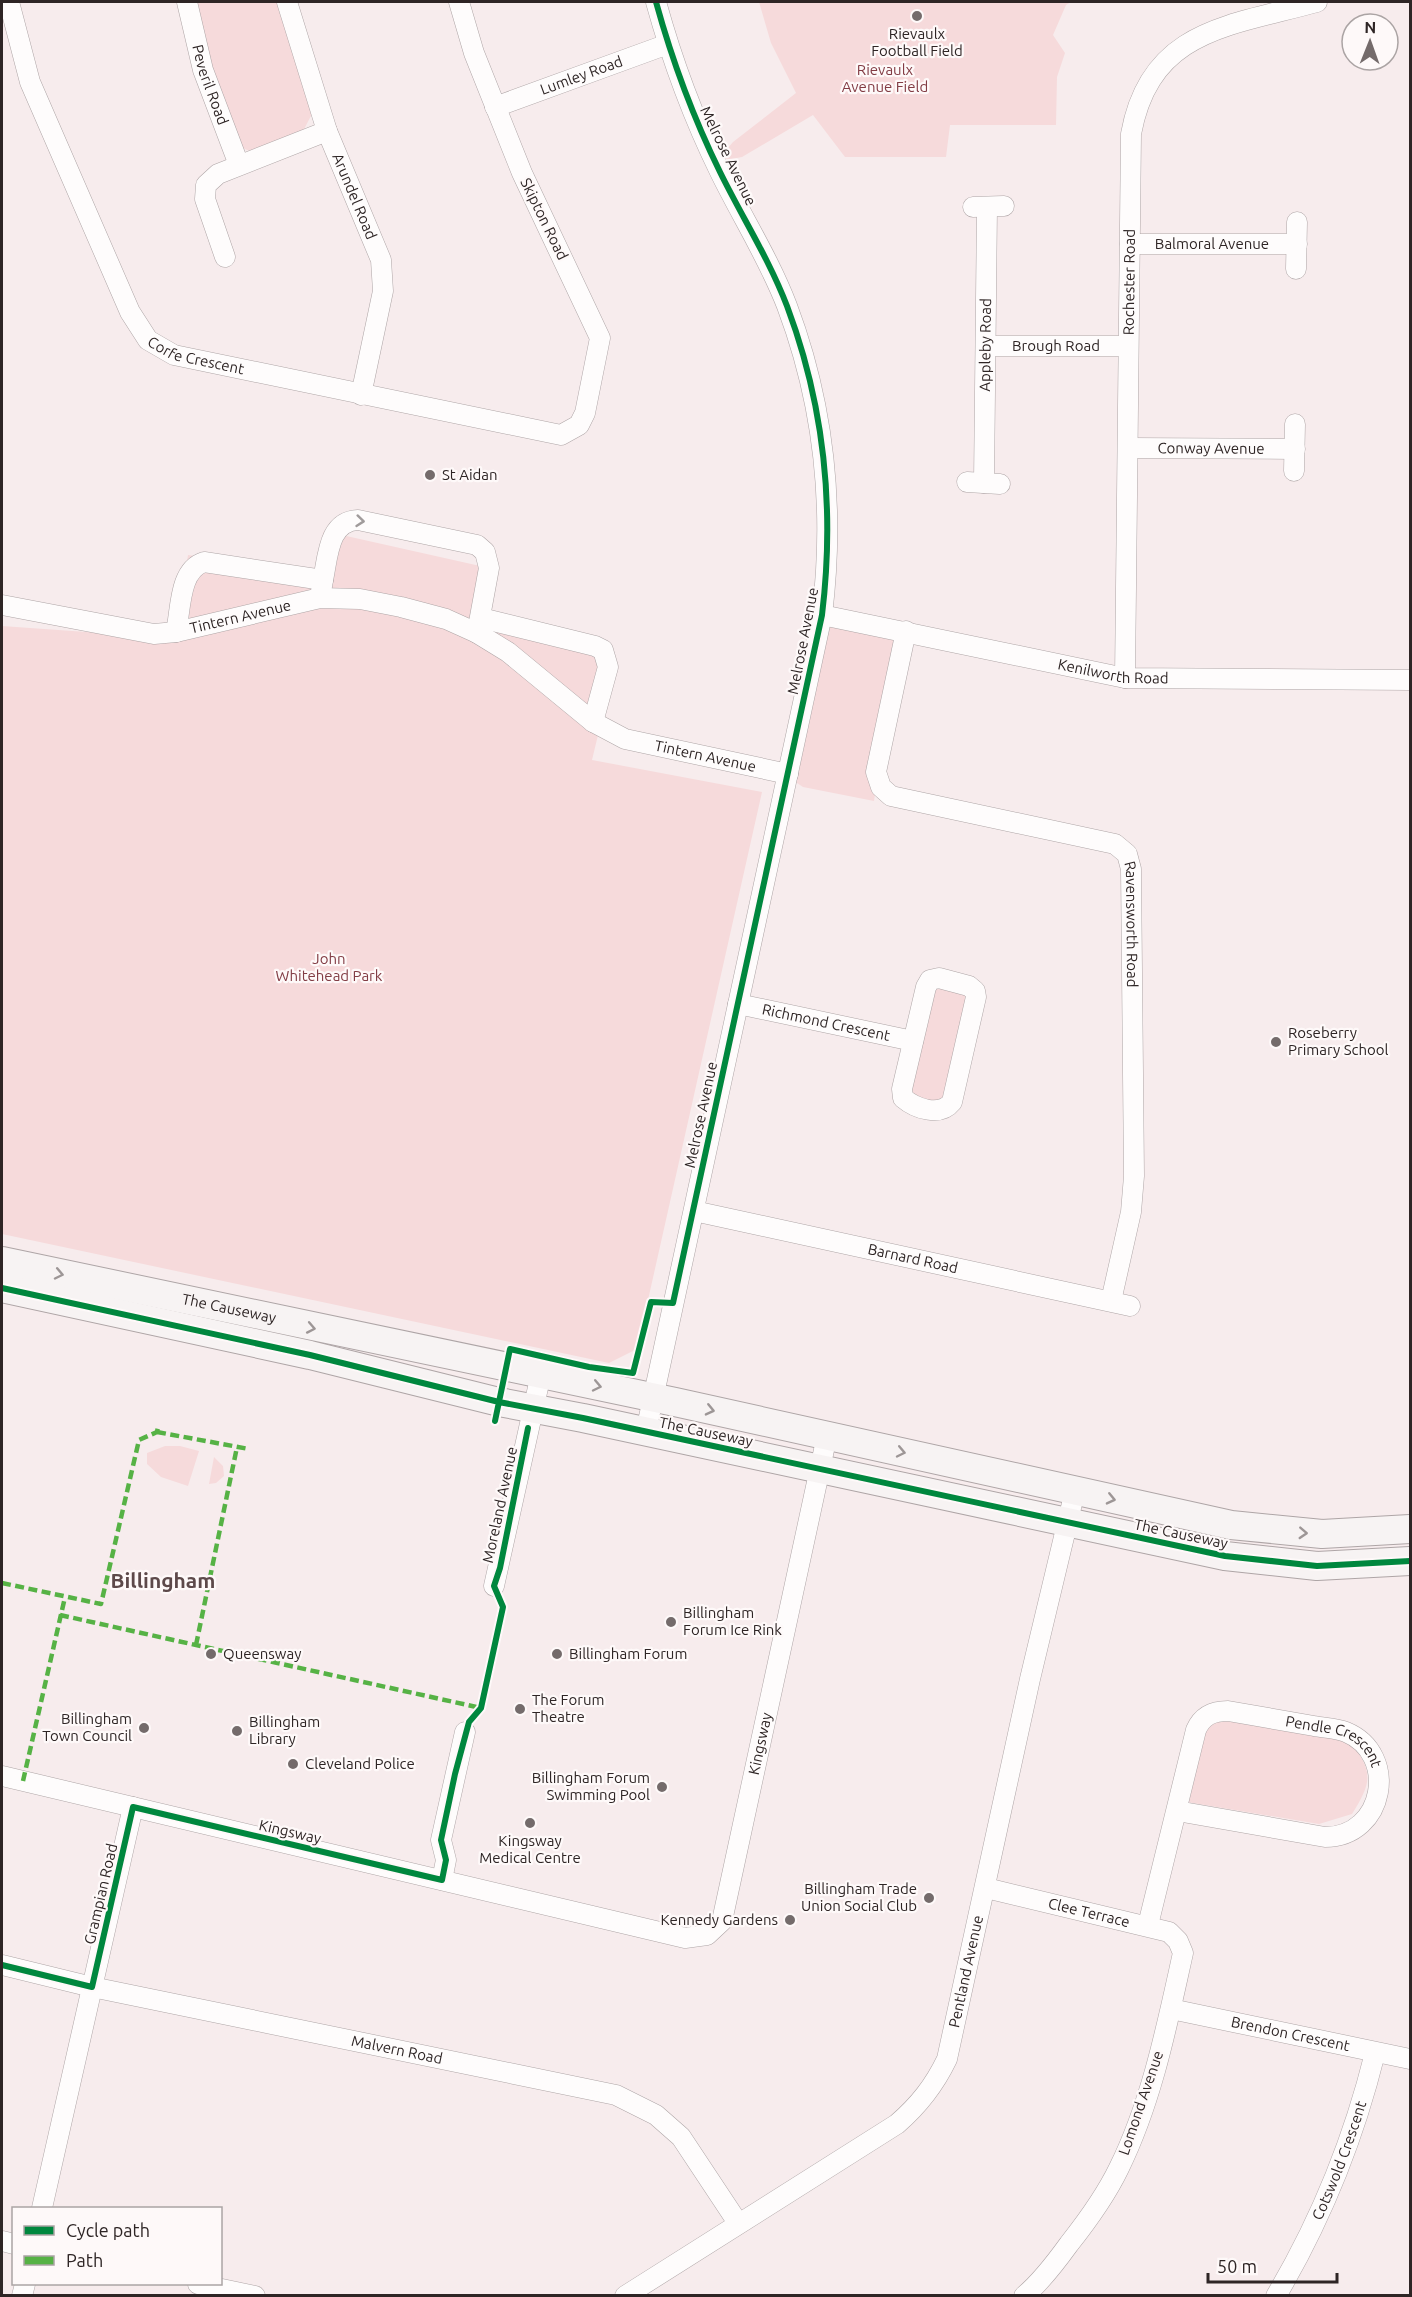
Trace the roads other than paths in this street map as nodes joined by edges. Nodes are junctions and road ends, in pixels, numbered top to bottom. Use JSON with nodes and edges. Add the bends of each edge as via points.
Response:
{"nodes":[{"id":1,"x":9,"y":2,"type":"edge"},
{"id":2,"x":187,"y":2,"type":"edge"},
{"id":3,"x":287,"y":2,"type":"edge"},
{"id":4,"x":459,"y":2,"type":"edge"},
{"id":5,"x":656,"y":2,"type":"edge"},
{"id":6,"x":1317,"y":2,"type":"edge"},
{"id":7,"x":7,"y":23,"type":"edge"},
{"id":8,"x":668,"y":44,"type":"junction"},
{"id":9,"x":495,"y":107,"type":"junction"},
{"id":10,"x":327,"y":131,"type":"junction"},
{"id":11,"x":239,"y":165,"type":"junction"},
{"id":12,"x":988,"y":207,"type":"dead end"},
{"id":13,"x":1297,"y":222,"type":"dead end"},
{"id":14,"x":1130,"y":244,"type":"junction"},
{"id":15,"x":1297,"y":244,"type":"junction"},
{"id":16,"x":225,"y":257,"type":"dead end"},
{"id":17,"x":1296,"y":269,"type":"dead end"},
{"id":18,"x":986,"y":346,"type":"junction"},
{"id":19,"x":1128,"y":346,"type":"junction"},
{"id":20,"x":361,"y":395,"type":"junction"},
{"id":21,"x":1295,"y":424,"type":"dead end"},
{"id":22,"x":570,"y":432,"type":"joint"},
{"id":23,"x":1129,"y":448,"type":"junction"},
{"id":24,"x":1295,"y":449,"type":"junction"},
{"id":25,"x":1294,"y":471,"type":"dead end"},
{"id":26,"x":984,"y":483,"type":"dead end"},
{"id":27,"x":321,"y":589,"type":"junction"},
{"id":28,"x":2,"y":604,"type":"edge"},
{"id":29,"x":822,"y":615,"type":"junction"},
{"id":30,"x":479,"y":625,"type":"junction"},
{"id":31,"x":906,"y":631,"type":"junction"},
{"id":32,"x":176,"y":632,"type":"junction"},
{"id":33,"x":1125,"y":678,"type":"junction"},
{"id":34,"x":1410,"y":680,"type":"edge"},
{"id":35,"x":593,"y":722,"type":"junction"},
{"id":36,"x":788,"y":774,"type":"junction"},
{"id":37,"x":738,"y":1004,"type":"junction"},
{"id":38,"x":913,"y":1041,"type":"junction"},
{"id":39,"x":694,"y":1211,"type":"junction"},
{"id":40,"x":2,"y":1261,"type":"edge"},
{"id":41,"x":2,"y":1289,"type":"edge"},
{"id":42,"x":1120,"y":1304,"type":"joint"},
{"id":43,"x":541,"y":1374,"type":"junction"},
{"id":44,"x":653,"y":1398,"type":"junction"},
{"id":45,"x":533,"y":1409,"type":"junction"},
{"id":46,"x":646,"y":1431,"type":"junction"},
{"id":47,"x":827,"y":1436,"type":"junction"},
{"id":48,"x":820,"y":1468,"type":"junction"},
{"id":49,"x":1075,"y":1491,"type":"junction"},
{"id":50,"x":1068,"y":1522,"type":"junction"},
{"id":51,"x":1410,"y":1529,"type":"edge"},
{"id":52,"x":1410,"y":1561,"type":"edge"},
{"id":53,"x":494,"y":1586,"type":"dead end"},
{"id":54,"x":465,"y":1732,"type":"dead end"},
{"id":55,"x":2,"y":1776,"type":"edge"},
{"id":56,"x":134,"y":1807,"type":"junction"},
{"id":57,"x":1177,"y":1811,"type":"junction"},
{"id":58,"x":442,"y":1880,"type":"junction"},
{"id":59,"x":986,"y":1888,"type":"junction"},
{"id":60,"x":1148,"y":1925,"type":"junction"},
{"id":61,"x":1183,"y":1953,"type":"joint"},
{"id":62,"x":2,"y":1965,"type":"edge"},
{"id":63,"x":92,"y":1987,"type":"junction"},
{"id":64,"x":1171,"y":2009,"type":"junction"},
{"id":65,"x":1375,"y":2053,"type":"junction"},
{"id":66,"x":1410,"y":2059,"type":"edge"},
{"id":67,"x":42,"y":2207,"type":"edge"},
{"id":68,"x":738,"y":2223,"type":"junction"},
{"id":69,"x":208,"y":2285,"type":"edge"},
{"id":70,"x":255,"y":2295,"type":"edge"},
{"id":71,"x":625,"y":2295,"type":"edge"},
{"id":72,"x":1024,"y":2295,"type":"edge"},
{"id":73,"x":1276,"y":2295,"type":"edge"}],
"edges":[{"from":1,"to":7,"type":"street","name":"Corfe Crescent"},
{"from":2,"to":11,"type":"street","name":"Peveril Road","via":[[203,70]]},
{"from":3,"to":10,"type":"street","name":"Arundel Road"},
{"from":4,"to":9,"type":"street","name":"Skipton Road"},
{"from":5,"to":8,"type":"street","name":"Melrose Avenue"},
{"from":6,"to":14,"type":"street","name":"Rochester Road","via":[[1204,33],[1164,61],[1145,84],[1131,134]]},
{"from":7,"to":20,"type":"street","name":"Corfe Crescent","via":[[130,312],[148,340],[174,355]]},
{"from":8,"to":9,"type":"street","name":"Lumley Road"},
{"from":8,"to":29,"type":"street","name":"Melrose Avenue","via":[[720,171],[786,304],[808,372],[818,410],[828,485]]},
{"from":9,"to":22,"type":"street","name":"Skipton Road","via":[[600,338],[585,413]]},
{"from":10,"to":11,"type":"street"},
{"from":10,"to":20,"type":"street","name":"Arundel Road","via":[[381,260],[384,276]]},
{"from":11,"to":16,"type":"street","via":[[218,174],[206,185],[205,199]]},
{"from":12,"to":18,"type":"street","name":"Appleby Road"},
{"from":13,"to":15,"type":"street"},
{"from":14,"to":15,"type":"street","name":"Balmoral Avenue"},
{"from":14,"to":19,"type":"street","name":"Rochester Road"},
{"from":15,"to":17,"type":"street"},
{"from":18,"to":19,"type":"street","name":"Brough Road"},
{"from":18,"to":26,"type":"street","name":"Appleby Road"},
{"from":19,"to":23,"type":"street","name":"Rochester Road"},
{"from":20,"to":22,"type":"street","name":"Corfe Crescent","via":[[550,435]]},
{"from":21,"to":24,"type":"street"},
{"from":23,"to":24,"type":"street","name":"Conway Avenue"},
{"from":23,"to":33,"type":"street","name":"Rochester Road"},
{"from":24,"to":25,"type":"street"},
{"from":27,"to":30,"type":"street","name":"Tintern Avenue"},
{"from":27,"to":30,"type":"street","one_way":true,"via":[[333,536],[339,525],[349,520],[477,545],[485,552],[489,568]]},
{"from":27,"to":32,"type":"street","name":"Tintern Avenue"},
{"from":27,"to":32,"type":"street","via":[[204,562],[194,565],[187,574]]},
{"from":28,"to":32,"type":"street","name":"Tintern Avenue","via":[[132,632]]},
{"from":29,"to":31,"type":"street","name":"Kenilworth Road"},
{"from":29,"to":36,"type":"street","name":"Melrose Avenue"},
{"from":30,"to":35,"type":"street","name":"Tintern Avenue"},
{"from":30,"to":35,"type":"street","via":[[603,650],[608,667]]},
{"from":31,"to":33,"type":"street","name":"Kenilworth Road"},
{"from":31,"to":42,"type":"street","name":"Ravensworth Road","via":[[876,772],[881,787],[891,796],[1115,844],[1127,854],[1131,869],[1134,1176]]},
{"from":33,"to":34,"type":"street","name":"Kenilworth Road"},
{"from":35,"to":36,"type":"street","name":"Tintern Avenue","via":[[625,739]]},
{"from":36,"to":37,"type":"street","name":"Melrose Avenue"},
{"from":37,"to":38,"type":"street","name":"Richmond Crescent"},
{"from":37,"to":39,"type":"street","name":"Melrose Avenue"},
{"from":38,"to":38,"type":"street","via":[[930,980],[939,978],[975,990],[952,1102],[946,1109],[920,1107],[903,1098]]},
{"from":39,"to":42,"type":"street","name":"Barnard Road"},
{"from":39,"to":44,"type":"street","name":"Melrose Avenue"},
{"from":40,"to":43,"type":"street","name":"The Causeway","one_way":true},
{"from":41,"to":45,"type":"street","name":"The Causeway","via":[[310,1355]]},
{"from":43,"to":44,"type":"street","name":"The Causeway","one_way":true},
{"from":43,"to":45,"type":"street","name":"Moreland Avenue"},
{"from":44,"to":46,"type":"street","name":"Melrose Avenue"},
{"from":44,"to":47,"type":"street","name":"The Causeway","one_way":true},
{"from":45,"to":46,"type":"street","name":"The Causeway"},
{"from":45,"to":53,"type":"street","name":"Moreland Avenue"},
{"from":46,"to":48,"type":"street","name":"The Causeway"},
{"from":47,"to":48,"type":"street","name":"Kingsway"},
{"from":47,"to":49,"type":"street","name":"The Causeway","one_way":true},
{"from":48,"to":50,"type":"street","name":"The Causeway"},
{"from":48,"to":58,"type":"street","name":"Kingsway","via":[[722,1921],[707,1935],[685,1938]]},
{"from":49,"to":50,"type":"street","name":"Pentland Avenue"},
{"from":49,"to":51,"type":"street","name":"The Causeway","one_way":true,"via":[[1231,1525],[1284,1532],[1373,1533]]},
{"from":50,"to":52,"type":"street","name":"The Causeway","via":[[1267,1562],[1317,1566]]},
{"from":50,"to":59,"type":"street","name":"Pentland Avenue"},
{"from":54,"to":58,"type":"street","via":[[441,1840],[447,1860]]},
{"from":55,"to":56,"type":"street","name":"Kingsway"},
{"from":56,"to":58,"type":"street","name":"Kingsway"},
{"from":56,"to":63,"type":"street","name":"Grampian Road"},
{"from":57,"to":57,"type":"street","name":"Pendle Crescent","via":[[1196,1730],[1201,1720],[1216,1711],[1345,1731],[1365,1745],[1376,1760],[1379,1773],[1370,1816],[1341,1837]]},
{"from":57,"to":60,"type":"street","name":"Pendle Crescent"},
{"from":59,"to":60,"type":"street","name":"Clee Terrace"},
{"from":59,"to":68,"type":"street","name":"Pentland Avenue","via":[[947,2059],[936,2083],[897,2124]]},
{"from":60,"to":61,"type":"street","name":"Clee Terrace","via":[[1168,1932]]},
{"from":61,"to":64,"type":"street","name":"Lomond Avenue"},
{"from":62,"to":63,"type":"street","name":"Malvern Road"},
{"from":63,"to":67,"type":"street","name":"Grampian Road"},
{"from":63,"to":68,"type":"street","name":"Malvern Road","via":[[616,2095],[656,2115],[681,2137]]},
{"from":64,"to":65,"type":"street","name":"Brendon Crescent"},
{"from":64,"to":72,"type":"street","name":"Lomond Avenue","via":[[1134,2134],[1119,2169],[1094,2212]]},
{"from":65,"to":66,"type":"street","name":"Brendon Crescent"},
{"from":65,"to":73,"type":"street","name":"Cotswold Crescent","via":[[1333,2184]]},
{"from":68,"to":71,"type":"street","name":"Pentland Avenue"},
{"from":69,"to":70,"type":"street"}]}
